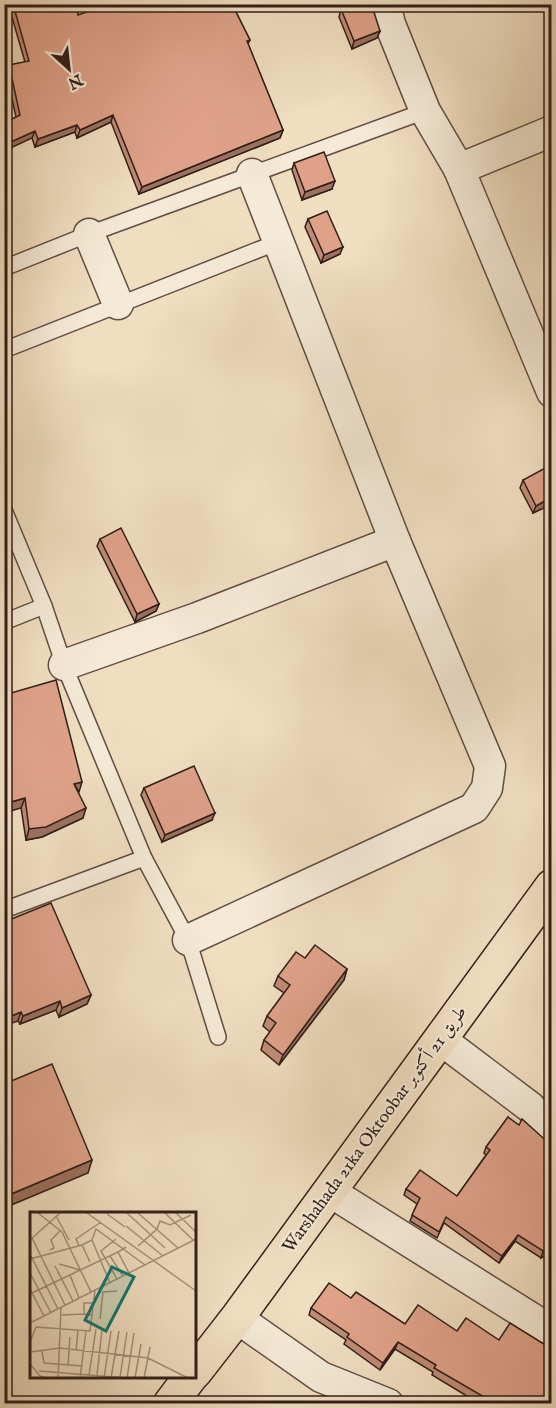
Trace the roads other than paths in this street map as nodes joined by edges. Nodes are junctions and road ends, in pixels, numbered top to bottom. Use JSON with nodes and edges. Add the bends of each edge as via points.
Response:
{"nodes":[{"id":1,"x":385,"y":4,"type":"edge"},
{"id":2,"x":425,"y":111,"type":"junction"},
{"id":3,"x":552,"y":131,"type":"edge"},
{"id":4,"x":459,"y":169,"type":"junction"},
{"id":5,"x":252,"y":174,"type":"junction"},
{"id":6,"x":89,"y":234,"type":"junction"},
{"id":7,"x":278,"y":242,"type":"junction"},
{"id":8,"x":4,"y":268,"type":"edge"},
{"id":9,"x":118,"y":304,"type":"junction"},
{"id":10,"x":4,"y":350,"type":"edge"},
{"id":11,"x":552,"y":392,"type":"edge"},
{"id":12,"x":4,"y":510,"type":"edge"},
{"id":13,"x":395,"y":541,"type":"junction"},
{"id":14,"x":44,"y":606,"type":"junction"},
{"id":15,"x":4,"y":622,"type":"edge"},
{"id":16,"x":64,"y":665,"type":"junction"},
{"id":17,"x":144,"y":858,"type":"junction"},
{"id":18,"x":552,"y":886,"type":"edge"},
{"id":19,"x":4,"y":910,"type":"edge"},
{"id":20,"x":188,"y":940,"type":"junction"},
{"id":21,"x":218,"y":1037,"type":"dead end"},
{"id":22,"x":440,"y":1039,"type":"junction"},
{"id":23,"x":552,"y":1130,"type":"edge"},
{"id":24,"x":330,"y":1191,"type":"junction"},
{"id":25,"x":237,"y":1317,"type":"junction"},
{"id":26,"x":552,"y":1330,"type":"edge"},
{"id":27,"x":196,"y":1371,"type":"edge"},
{"id":28,"x":190,"y":1378,"type":"edge"},
{"id":29,"x":170,"y":1404,"type":"edge"},
{"id":30,"x":388,"y":1404,"type":"edge"}],
"edges":[{"from":1,"to":2,"type":"street"},
{"from":2,"to":4,"type":"street"},
{"from":2,"to":5,"type":"lane"},
{"from":3,"to":4,"type":"street"},
{"from":4,"to":11,"type":"street"},
{"from":5,"to":6,"type":"lane"},
{"from":5,"to":7,"type":"street"},
{"from":6,"to":8,"type":"lane"},
{"from":6,"to":9,"type":"street"},
{"from":7,"to":9,"type":"lane"},
{"from":7,"to":13,"type":"street"},
{"from":9,"to":10,"type":"lane"},
{"from":12,"to":14,"type":"lane"},
{"from":13,"to":16,"type":"street"},
{"from":13,"to":20,"type":"street","via":[[490,766],[487,788],[474,808]]},
{"from":14,"to":15,"type":"lane"},
{"from":14,"to":16,"type":"lane"},
{"from":16,"to":17,"type":"lane"},
{"from":17,"to":19,"type":"lane"},
{"from":17,"to":20,"type":"lane"},
{"from":18,"to":22,"type":"main road","name":"Warshahada 21ka Oktoobar طريق 21 أكتوبر"},
{"from":20,"to":21,"type":"lane"},
{"from":22,"to":23,"type":"street","via":[[530,1107]]},
{"from":22,"to":24,"type":"main road","name":"Warshahada 21ka Oktoobar طريق 21 أكتوبر"},
{"from":24,"to":25,"type":"main road","name":"Warshahada 21ka Oktoobar طريق 21 أكتوبر"},
{"from":24,"to":26,"type":"street"},
{"from":25,"to":27,"type":"main road","name":"Warshahada 21ka Oktoobar طريق 21 أكتوبر"},
{"from":25,"to":30,"type":"street","via":[[321,1377]]},
{"from":28,"to":29,"type":"main road"}]}
